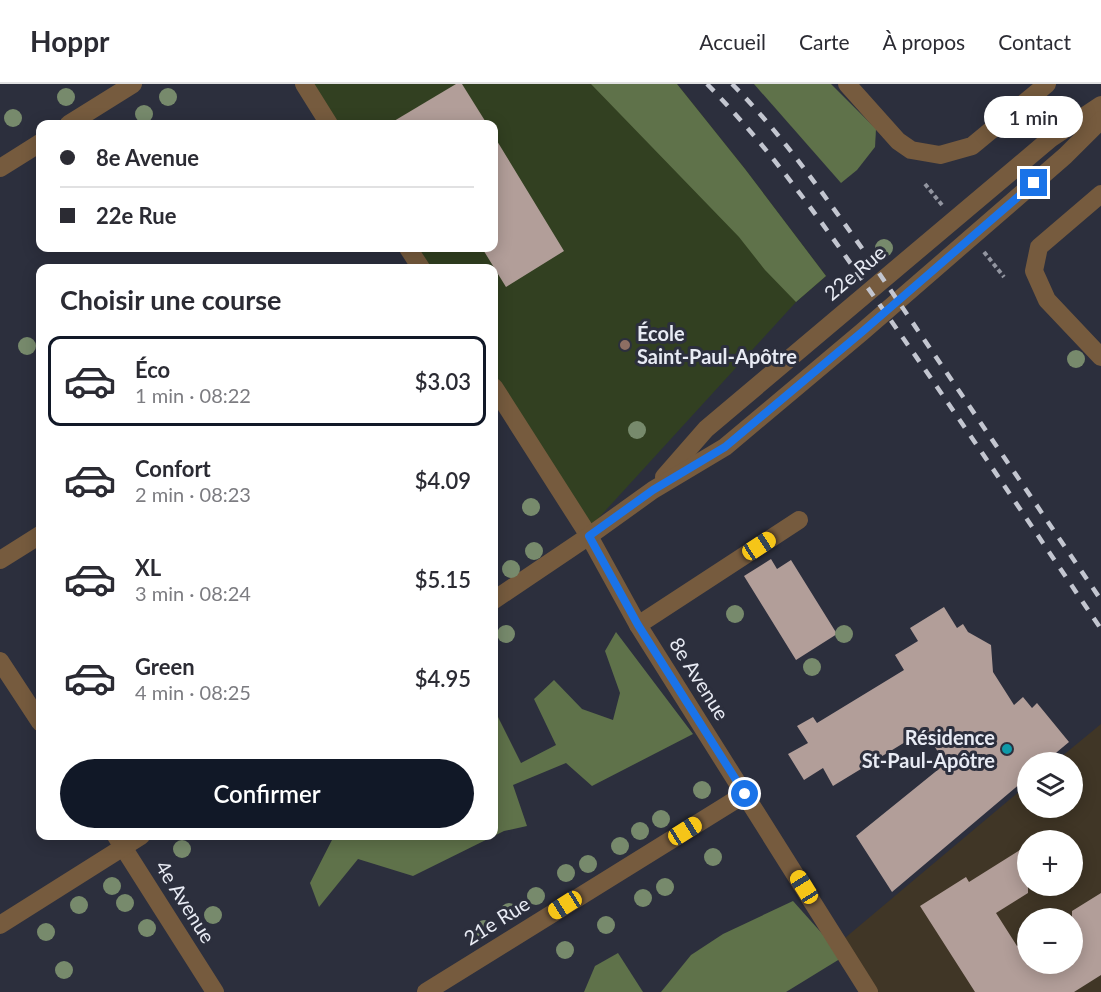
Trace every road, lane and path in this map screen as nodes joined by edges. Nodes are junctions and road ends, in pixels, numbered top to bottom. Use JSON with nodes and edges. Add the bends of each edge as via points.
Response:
{"nodes":[{"id":1,"x":133,"y":84,"type":"edge"},
{"id":2,"x":304,"y":84,"type":"edge"},
{"id":3,"x":847,"y":84,"type":"edge"},
{"id":4,"x":1047,"y":84,"type":"edge"},
{"id":5,"x":1101,"y":105,"type":"edge"},
{"id":6,"x":75,"y":120,"type":"edge"},
{"id":7,"x":326,"y":120,"type":"edge"},
{"id":8,"x":1101,"y":120,"type":"edge"},
{"id":9,"x":36,"y":145,"type":"edge"},
{"id":10,"x":0,"y":168,"type":"edge"},
{"id":11,"x":925,"y":184,"type":"dead end"},
{"id":12,"x":1101,"y":194,"type":"edge"},
{"id":13,"x":954,"y":219,"type":"junction"},
{"id":14,"x":971,"y":236,"type":"junction"},
{"id":15,"x":1004,"y":277,"type":"dead end"},
{"id":16,"x":1101,"y":357,"type":"edge"},
{"id":17,"x":498,"y":393,"type":"edge"},
{"id":18,"x":653,"y":490,"type":"junction"},
{"id":19,"x":799,"y":520,"type":"dead end"},
{"id":20,"x":589,"y":536,"type":"junction"},
{"id":21,"x":36,"y":538,"type":"edge"},
{"id":22,"x":0,"y":560,"type":"edge"},
{"id":23,"x":498,"y":597,"type":"edge"},
{"id":24,"x":638,"y":625,"type":"junction"},
{"id":25,"x":0,"y":661,"type":"edge"},
{"id":26,"x":36,"y":716,"type":"edge"},
{"id":27,"x":745,"y":794,"type":"junction"},
{"id":28,"x":120,"y":841,"type":"edge"},
{"id":29,"x":0,"y":925,"type":"edge"},
{"id":30,"x":215,"y":992,"type":"edge"},
{"id":31,"x":426,"y":992,"type":"edge"},
{"id":32,"x":869,"y":992,"type":"edge"}],
"edges":[{"from":1,"to":6,"type":"street"},
{"from":2,"to":7,"type":"street"},
{"from":3,"to":4,"type":"street","via":[[898,141],[911,150],[940,155],[972,146]]},
{"from":5,"to":13,"type":"street","name":"22e Rue","via":[[1050,139]]},
{"from":8,"to":14,"type":"street","name":"22e Rue"},
{"from":9,"to":10,"type":"street"},
{"from":11,"to":13,"type":"path"},
{"from":12,"to":16,"type":"street","via":[[1040,248],[1034,271],[1047,300]]},
{"from":13,"to":18,"type":"street","name":"22e Rue","via":[[706,429]]},
{"from":14,"to":15,"type":"path"},
{"from":14,"to":18,"type":"street","name":"22e Rue","via":[[725,447]]},
{"from":17,"to":20,"type":"street","name":"8e Avenue"},
{"from":18,"to":20,"type":"street","name":"22e Rue"},
{"from":19,"to":24,"type":"street"},
{"from":20,"to":23,"type":"street","name":"22e Rue"},
{"from":20,"to":24,"type":"street","name":"8e Avenue"},
{"from":21,"to":22,"type":"street"},
{"from":24,"to":27,"type":"street","name":"8e Avenue"},
{"from":25,"to":26,"type":"street"},
{"from":27,"to":31,"type":"street","name":"21e Rue"},
{"from":27,"to":32,"type":"street","name":"8e Avenue"},
{"from":28,"to":29,"type":"street"},
{"from":28,"to":30,"type":"street","name":"4e Avenue"}]}
